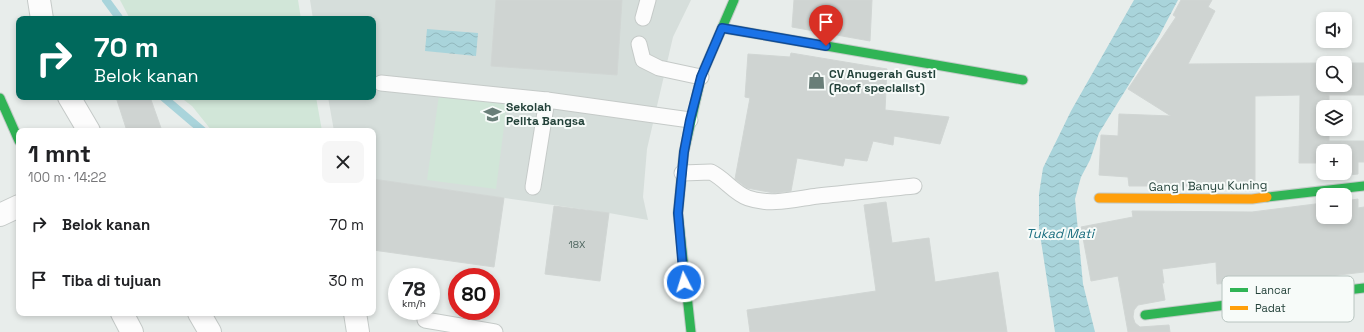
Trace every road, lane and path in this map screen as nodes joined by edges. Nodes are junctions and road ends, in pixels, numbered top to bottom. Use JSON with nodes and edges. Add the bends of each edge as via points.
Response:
{"nodes":[{"id":1,"x":39,"y":0,"type":"edge"},
{"id":2,"x":648,"y":0,"type":"edge"},
{"id":3,"x":734,"y":0,"type":"edge"},
{"id":4,"x":42,"y":16,"type":"edge"},
{"id":5,"x":643,"y":18,"type":"dead end"},
{"id":6,"x":722,"y":28,"type":"junction"},
{"id":7,"x":639,"y":44,"type":"dead end"},
{"id":8,"x":701,"y":77,"type":"junction"},
{"id":9,"x":1023,"y":80,"type":"dead end"},
{"id":10,"x":381,"y":83,"type":"dead end"},
{"id":11,"x":0,"y":98,"type":"edge"},
{"id":12,"x":71,"y":100,"type":"edge"},
{"id":13,"x":547,"y":100,"type":"junction"},
{"id":14,"x":690,"y":120,"type":"junction"},
{"id":15,"x":87,"y":128,"type":"edge"},
{"id":16,"x":16,"y":134,"type":"edge"},
{"id":17,"x":682,"y":173,"type":"junction"},
{"id":18,"x":914,"y":186,"type":"dead end"},
{"id":19,"x":1364,"y":186,"type":"edge"},
{"id":20,"x":533,"y":187,"type":"dead end"},
{"id":21,"x":1099,"y":198,"type":"dead end"},
{"id":22,"x":16,"y":207,"type":"edge"},
{"id":23,"x":0,"y":215,"type":"edge"},
{"id":24,"x":1364,"y":288,"type":"edge"},
{"id":25,"x":1354,"y":289,"type":"edge"},
{"id":26,"x":1222,"y":306,"type":"edge"},
{"id":27,"x":1145,"y":315,"type":"dead end"},
{"id":28,"x":124,"y":316,"type":"edge"},
{"id":29,"x":201,"y":316,"type":"edge"},
{"id":30,"x":355,"y":316,"type":"edge"},
{"id":31,"x":425,"y":320,"type":"dead end"},
{"id":32,"x":132,"y":332,"type":"edge"},
{"id":33,"x":210,"y":332,"type":"edge"},
{"id":34,"x":358,"y":332,"type":"edge"},
{"id":35,"x":495,"y":332,"type":"edge"},
{"id":36,"x":691,"y":332,"type":"edge"}],
"edges":[{"from":1,"to":4,"type":"street"},
{"from":2,"to":5,"type":"lane"},
{"from":3,"to":6,"type":"main road"},
{"from":6,"to":8,"type":"main road"},
{"from":6,"to":9,"type":"main road"},
{"from":7,"to":8,"type":"lane","via":[[643,60],[659,68]]},
{"from":8,"to":14,"type":"main road"},
{"from":10,"to":13,"type":"lane"},
{"from":11,"to":16,"type":"main road"},
{"from":12,"to":15,"type":"street"},
{"from":13,"to":14,"type":"lane"},
{"from":13,"to":20,"type":"lane"},
{"from":14,"to":17,"type":"main road"},
{"from":17,"to":18,"type":"lane","via":[[711,172],[747,198],[786,202]]},
{"from":17,"to":36,"type":"main road","via":[[678,213]]},
{"from":19,"to":21,"type":"main road","name":"Gang I Banyu Kuning","via":[[1252,199]]},
{"from":22,"to":23,"type":"street"},
{"from":24,"to":25,"type":"main road"},
{"from":26,"to":27,"type":"main road"},
{"from":28,"to":32,"type":"street"},
{"from":29,"to":33,"type":"street"},
{"from":30,"to":34,"type":"street"},
{"from":31,"to":35,"type":"lane"}]}
